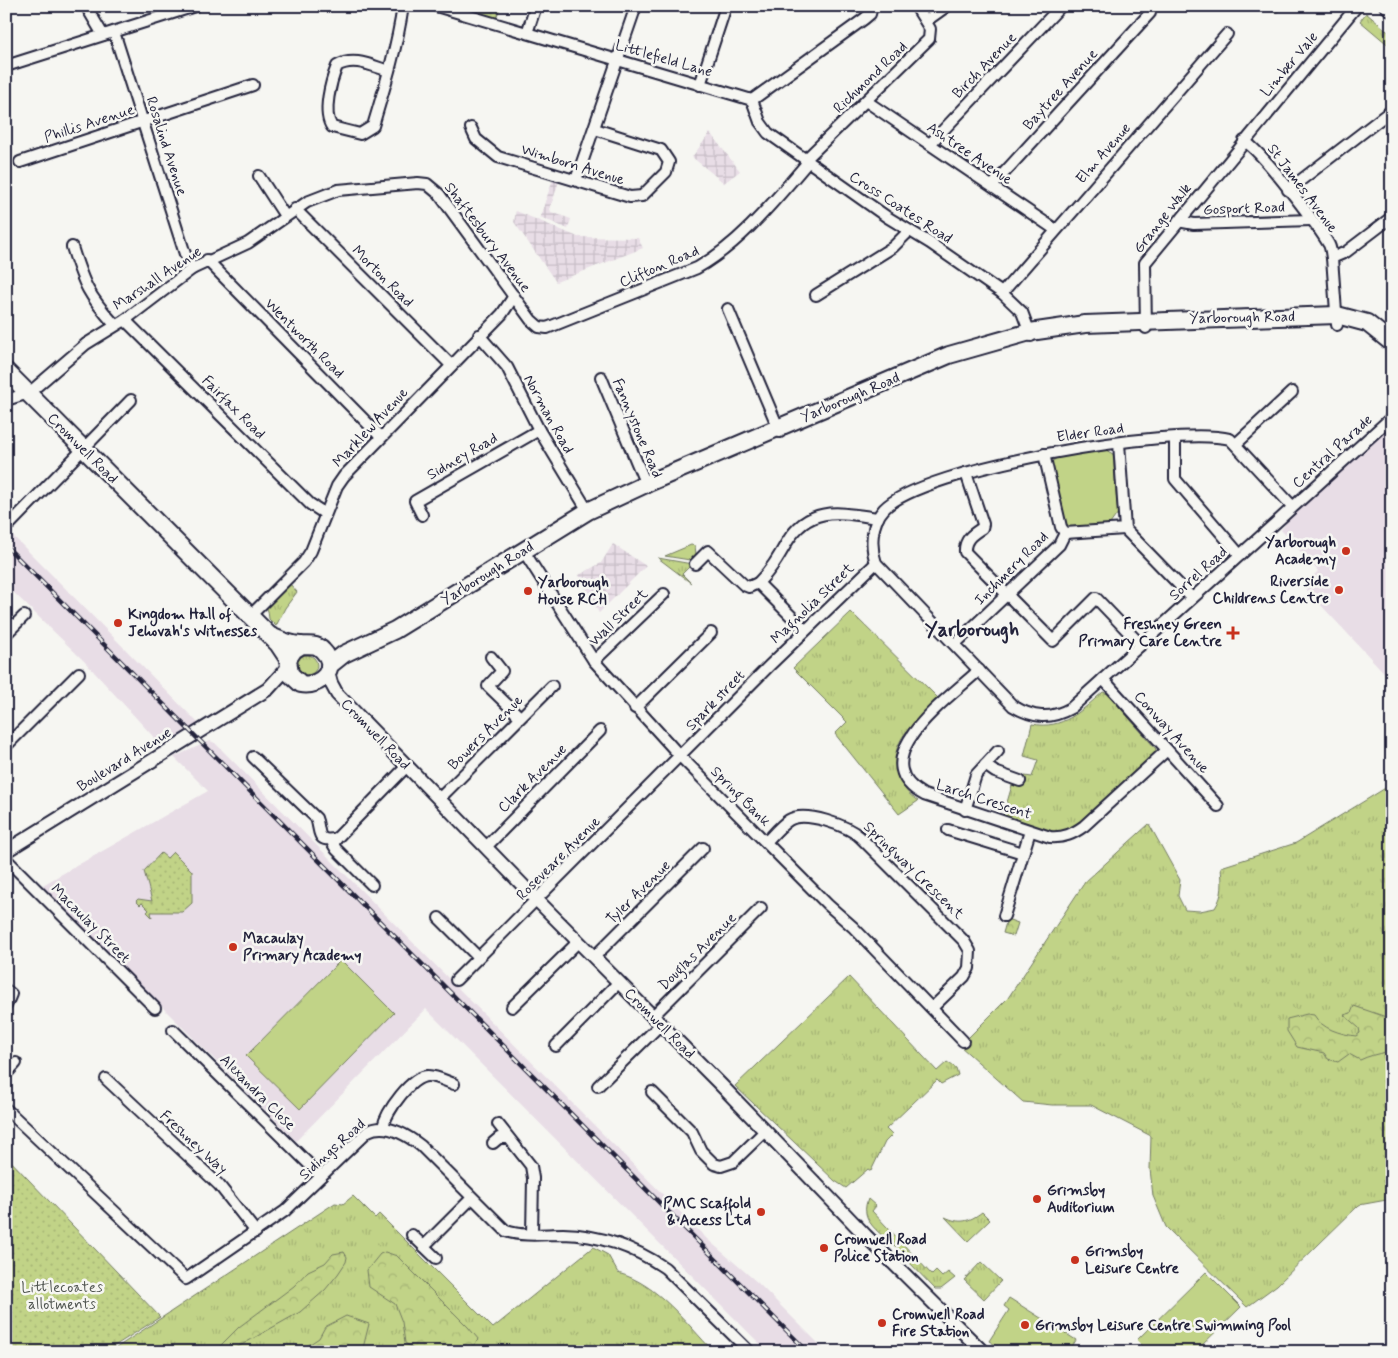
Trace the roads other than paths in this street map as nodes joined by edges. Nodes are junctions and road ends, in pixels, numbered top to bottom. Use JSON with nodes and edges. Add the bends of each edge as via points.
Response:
{"nodes":[{"id":1,"x":86,"y":6,"type":"edge"},
{"id":2,"x":403,"y":6,"type":"edge"},
{"id":3,"x":436,"y":6,"type":"edge"},
{"id":4,"x":536,"y":6,"type":"edge"},
{"id":5,"x":636,"y":6,"type":"edge"},
{"id":6,"x":726,"y":6,"type":"edge"},
{"id":7,"x":872,"y":6,"type":"edge"},
{"id":8,"x":947,"y":6,"type":"edge"},
{"id":9,"x":1061,"y":6,"type":"edge"},
{"id":10,"x":1357,"y":6,"type":"edge"},
{"id":11,"x":1384,"y":6,"type":"edge"},
{"id":12,"x":190,"y":7,"type":"edge"},
{"id":13,"x":917,"y":8,"type":"dead end"},
{"id":14,"x":1392,"y":12,"type":"edge"},
{"id":15,"x":1150,"y":13,"type":"dead end"},
{"id":16,"x":926,"y":21,"type":"junction"},
{"id":17,"x":114,"y":32,"type":"junction"},
{"id":18,"x":527,"y":33,"type":"junction"},
{"id":19,"x":1227,"y":34,"type":"dead end"},
{"id":20,"x":103,"y":35,"type":"junction"},
{"id":21,"x":618,"y":60,"type":"junction"},
{"id":22,"x":6,"y":66,"type":"edge"},
{"id":23,"x":389,"y":71,"type":"junction"},
{"id":24,"x":253,"y":85,"type":"dead end"},
{"id":25,"x":700,"y":85,"type":"junction"},
{"id":26,"x":752,"y":100,"type":"junction"},
{"id":27,"x":866,"y":102,"type":"junction"},
{"id":28,"x":1392,"y":110,"type":"edge"},
{"id":29,"x":143,"y":121,"type":"junction"},
{"id":30,"x":472,"y":128,"type":"dead end"},
{"id":31,"x":595,"y":128,"type":"junction"},
{"id":32,"x":1244,"y":141,"type":"junction"},
{"id":33,"x":930,"y":144,"type":"junction"},
{"id":34,"x":806,"y":161,"type":"junction"},
{"id":35,"x":20,"y":162,"type":"dead end"},
{"id":36,"x":259,"y":176,"type":"dead end"},
{"id":37,"x":576,"y":180,"type":"junction"},
{"id":38,"x":427,"y":184,"type":"joint"},
{"id":39,"x":993,"y":185,"type":"junction"},
{"id":40,"x":1288,"y":190,"type":"junction"},
{"id":41,"x":295,"y":210,"type":"junction"},
{"id":42,"x":285,"y":216,"type":"junction"},
{"id":43,"x":1392,"y":217,"type":"edge"},
{"id":44,"x":1311,"y":220,"type":"junction"},
{"id":45,"x":1178,"y":221,"type":"junction"},
{"id":46,"x":1056,"y":230,"type":"junction"},
{"id":47,"x":909,"y":231,"type":"junction"},
{"id":48,"x":72,"y":247,"type":"dead end"},
{"id":49,"x":1332,"y":258,"type":"junction"},
{"id":50,"x":207,"y":260,"type":"junction"},
{"id":51,"x":192,"y":269,"type":"junction"},
{"id":52,"x":1002,"y":294,"type":"junction"},
{"id":53,"x":816,"y":295,"type":"dead end"},
{"id":54,"x":514,"y":296,"type":"junction"},
{"id":55,"x":728,"y":309,"type":"dead end"},
{"id":56,"x":524,"y":310,"type":"joint"},
{"id":57,"x":125,"y":320,"type":"junction"},
{"id":58,"x":1337,"y":320,"type":"junction"},
{"id":59,"x":1146,"y":324,"type":"junction"},
{"id":60,"x":115,"y":325,"type":"junction"},
{"id":61,"x":479,"y":336,"type":"junction"},
{"id":62,"x":1031,"y":336,"type":"junction"},
{"id":63,"x":1392,"y":343,"type":"edge"},
{"id":64,"x":450,"y":364,"type":"junction"},
{"id":65,"x":6,"y":371,"type":"edge"},
{"id":66,"x":601,"y":377,"type":"dead end"},
{"id":67,"x":1292,"y":392,"type":"dead end"},
{"id":68,"x":29,"y":394,"type":"junction"},
{"id":69,"x":6,"y":400,"type":"edge"},
{"id":70,"x":131,"y":400,"type":"dead end"},
{"id":71,"x":1392,"y":417,"type":"edge"},
{"id":72,"x":539,"y":430,"type":"junction"},
{"id":73,"x":779,"y":430,"type":"junction"},
{"id":74,"x":381,"y":437,"type":"junction"},
{"id":75,"x":1175,"y":438,"type":"junction"},
{"id":76,"x":1119,"y":443,"type":"junction"},
{"id":77,"x":1236,"y":444,"type":"junction"},
{"id":78,"x":84,"y":449,"type":"junction"},
{"id":79,"x":1044,"y":454,"type":"junction"},
{"id":80,"x":966,"y":473,"type":"junction"},
{"id":81,"x":647,"y":487,"type":"junction"},
{"id":82,"x":1293,"y":507,"type":"junction"},
{"id":83,"x":588,"y":511,"type":"junction"},
{"id":84,"x":324,"y":513,"type":"junction"},
{"id":85,"x":422,"y":515,"type":"dead end"},
{"id":86,"x":878,"y":518,"type":"junction"},
{"id":87,"x":10,"y":524,"type":"dead end"},
{"id":88,"x":1125,"y":529,"type":"junction"},
{"id":89,"x":1065,"y":533,"type":"junction"},
{"id":90,"x":524,"y":550,"type":"junction"},
{"id":91,"x":1240,"y":555,"type":"junction"},
{"id":92,"x":876,"y":563,"type":"junction"},
{"id":93,"x":695,"y":564,"type":"dead end"},
{"id":94,"x":758,"y":583,"type":"junction"},
{"id":95,"x":664,"y":594,"type":"dead end"},
{"id":96,"x":1006,"y":594,"type":"junction"},
{"id":97,"x":1192,"y":598,"type":"junction"},
{"id":98,"x":24,"y":616,"type":"dead end"},
{"id":99,"x":250,"y":616,"type":"junction"},
{"id":100,"x":805,"y":630,"type":"junction"},
{"id":101,"x":265,"y":632,"type":"junction"},
{"id":102,"x":6,"y":634,"type":"edge"},
{"id":103,"x":711,"y":634,"type":"dead end"},
{"id":104,"x":954,"y":644,"type":"junction"},
{"id":105,"x":1140,"y":645,"type":"junction"},
{"id":106,"x":309,"y":646,"type":"junction"},
{"id":107,"x":350,"y":651,"type":"junction"},
{"id":108,"x":492,"y":657,"type":"dead end"},
{"id":109,"x":594,"y":661,"type":"junction"},
{"id":110,"x":288,"y":663,"type":"junction"},
{"id":111,"x":770,"y":665,"type":"joint"},
{"id":112,"x":329,"y":669,"type":"junction"},
{"id":113,"x":979,"y":670,"type":"junction"},
{"id":114,"x":79,"y":673,"type":"dead end"},
{"id":115,"x":1103,"y":679,"type":"junction"},
{"id":116,"x":308,"y":684,"type":"junction"},
{"id":117,"x":552,"y":686,"type":"dead end"},
{"id":118,"x":337,"y":694,"type":"junction"},
{"id":119,"x":260,"y":695,"type":"junction"},
{"id":120,"x":635,"y":708,"type":"junction"},
{"id":121,"x":520,"y":717,"type":"junction"},
{"id":122,"x":600,"y":731,"type":"dead end"},
{"id":123,"x":6,"y":746,"type":"edge"},
{"id":124,"x":1167,"y":750,"type":"junction"},
{"id":125,"x":998,"y":751,"type":"dead end"},
{"id":126,"x":254,"y":757,"type":"dead end"},
{"id":127,"x":681,"y":757,"type":"junction"},
{"id":128,"x":985,"y":764,"type":"junction"},
{"id":129,"x":406,"y":767,"type":"junction"},
{"id":130,"x":1020,"y":781,"type":"dead end"},
{"id":131,"x":439,"y":799,"type":"junction"},
{"id":132,"x":1218,"y":806,"type":"dead end"},
{"id":133,"x":965,"y":810,"type":"junction"},
{"id":134,"x":948,"y":830,"type":"dead end"},
{"id":135,"x":1030,"y":831,"type":"junction"},
{"id":136,"x":337,"y":838,"type":"junction"},
{"id":137,"x":766,"y":842,"type":"junction"},
{"id":138,"x":486,"y":847,"type":"junction"},
{"id":139,"x":704,"y":848,"type":"dead end"},
{"id":140,"x":6,"y":850,"type":"edge"},
{"id":141,"x":1022,"y":853,"type":"junction"},
{"id":142,"x":6,"y":859,"type":"edge"},
{"id":143,"x":372,"y":885,"type":"dead end"},
{"id":144,"x":537,"y":900,"type":"junction"},
{"id":145,"x":761,"y":908,"type":"dead end"},
{"id":146,"x":1004,"y":916,"type":"dead end"},
{"id":147,"x":439,"y":918,"type":"dead end"},
{"id":148,"x":578,"y":942,"type":"junction"},
{"id":149,"x":478,"y":957,"type":"junction"},
{"id":150,"x":594,"y":957,"type":"junction"},
{"id":151,"x":456,"y":980,"type":"dead end"},
{"id":152,"x":619,"y":982,"type":"junction"},
{"id":153,"x":6,"y":990,"type":"edge"},
{"id":154,"x":6,"y":1006,"type":"edge"},
{"id":155,"x":156,"y":1008,"type":"dead end"},
{"id":156,"x":512,"y":1008,"type":"dead end"},
{"id":157,"x":932,"y":1008,"type":"junction"},
{"id":158,"x":657,"y":1020,"type":"junction"},
{"id":159,"x":174,"y":1030,"type":"dead end"},
{"id":160,"x":963,"y":1041,"type":"dead end"},
{"id":161,"x":556,"y":1046,"type":"dead end"},
{"id":162,"x":16,"y":1063,"type":"dead end"},
{"id":163,"x":6,"y":1074,"type":"edge"},
{"id":164,"x":106,"y":1079,"type":"dead end"},
{"id":165,"x":454,"y":1084,"type":"dead end"},
{"id":166,"x":598,"y":1086,"type":"dead end"},
{"id":167,"x":652,"y":1092,"type":"dead end"},
{"id":168,"x":6,"y":1109,"type":"edge"},
{"id":169,"x":498,"y":1124,"type":"dead end"},
{"id":170,"x":384,"y":1127,"type":"junction"},
{"id":171,"x":765,"y":1131,"type":"junction"},
{"id":172,"x":507,"y":1138,"type":"junction"},
{"id":173,"x":493,"y":1142,"type":"dead end"},
{"id":174,"x":321,"y":1176,"type":"junction"},
{"id":175,"x":472,"y":1198,"type":"junction"},
{"id":176,"x":256,"y":1232,"type":"junction"},
{"id":177,"x":532,"y":1234,"type":"junction"},
{"id":178,"x":412,"y":1235,"type":"dead end"},
{"id":179,"x":424,"y":1246,"type":"junction"},
{"id":180,"x":436,"y":1258,"type":"dead end"},
{"id":181,"x":750,"y":1352,"type":"edge"},
{"id":182,"x":983,"y":1352,"type":"edge"}],
"edges":[{"from":1,"to":20,"type":"street"},
{"from":2,"to":23,"type":"street"},
{"from":3,"to":18,"type":"street","name":"Littlefield Lane"},
{"from":4,"to":18,"type":"street"},
{"from":5,"to":21,"type":"street"},
{"from":6,"to":25,"type":"street"},
{"from":7,"to":26,"type":"street","via":[[864,19]]},
{"from":8,"to":16,"type":"street"},
{"from":9,"to":33,"type":"street","name":"Birch Avenue"},
{"from":10,"to":32,"type":"street","name":"Limber Vale"},
{"from":11,"to":14,"type":"street"},
{"from":12,"to":17,"type":"street"},
{"from":13,"to":16,"type":"street"},
{"from":15,"to":39,"type":"street","name":"Baytree Avenue"},
{"from":16,"to":27,"type":"street","name":"Richmond Road","via":[[931,32],[929,39]]},
{"from":17,"to":20,"type":"street"},
{"from":17,"to":29,"type":"street","name":"Rosalind Avenue"},
{"from":18,"to":21,"type":"street","name":"Littlefield Lane"},
{"from":19,"to":46,"type":"street","name":"Elm Avenue"},
{"from":20,"to":22,"type":"street"},
{"from":21,"to":25,"type":"street","name":"Littlefield Lane"},
{"from":21,"to":31,"type":"street"},
{"from":23,"to":23,"type":"street","via":[[373,126],[368,131],[360,134],[332,127],[327,113],[337,66],[356,61]]},
{"from":24,"to":29,"type":"street","name":"Phillis Avenue"},
{"from":25,"to":26,"type":"street","name":"Littlefield Lane"},
{"from":26,"to":34,"type":"street","name":"Cross Coates Road","via":[[763,128]]},
{"from":27,"to":33,"type":"street","name":"Ashtree Avenue"},
{"from":27,"to":34,"type":"street","name":"Richmond Road"},
{"from":28,"to":40,"type":"street"},
{"from":29,"to":35,"type":"street","name":"Phillis Avenue"},
{"from":29,"to":51,"type":"street","name":"Rosalind Avenue"},
{"from":30,"to":37,"type":"street","name":"Wimborn Avenue","via":[[476,139],[498,156]]},
{"from":31,"to":37,"type":"street"},
{"from":31,"to":37,"type":"street","name":"Wimborn Avenue","via":[[661,150],[667,156],[668,166],[647,192],[636,197]]},
{"from":32,"to":40,"type":"street","name":"St James Avenue","via":[[1254,147]]},
{"from":32,"to":45,"type":"street","name":"Grange Walk"},
{"from":33,"to":39,"type":"street","name":"Ashtree Avenue"},
{"from":34,"to":47,"type":"street","name":"Cross Coates Road"},
{"from":34,"to":56,"type":"street","name":"Clifton Road","via":[[727,248],[697,268],[550,328],[534,324]]},
{"from":36,"to":42,"type":"street"},
{"from":38,"to":41,"type":"street","name":"Marshall Avenue","via":[[338,190]]},
{"from":38,"to":54,"type":"street","name":"Shaftesbury Avenue","via":[[439,194]]},
{"from":39,"to":46,"type":"street","name":"Ashtree Avenue"},
{"from":40,"to":44,"type":"street","name":"St James Avenue"},
{"from":41,"to":42,"type":"street","name":"Marshall Avenue"},
{"from":41,"to":64,"type":"street","name":"Morton Road"},
{"from":42,"to":50,"type":"street","name":"Marshall Avenue","via":[[248,243]]},
{"from":43,"to":49,"type":"street","via":[[1346,252]]},
{"from":44,"to":45,"type":"street","name":"Gosport Road","via":[[1194,224]]},
{"from":44,"to":49,"type":"street","name":"St James Avenue","via":[[1328,244]]},
{"from":45,"to":59,"type":"street","name":"Grange Walk","via":[[1145,263]]},
{"from":46,"to":52,"type":"street","name":"Elm Avenue"},
{"from":47,"to":52,"type":"street","name":"Cross Coates Road"},
{"from":47,"to":53,"type":"street","via":[[893,247]]},
{"from":48,"to":60,"type":"street","via":[[85,287]]},
{"from":49,"to":58,"type":"street","name":"St James Avenue"},
{"from":50,"to":51,"type":"street","name":"Marshall Avenue"},
{"from":50,"to":74,"type":"street","name":"Wentworth Road"},
{"from":51,"to":57,"type":"street","name":"Marshall Avenue"},
{"from":52,"to":62,"type":"street","name":"Cross Coates Road","via":[[1022,312]]},
{"from":54,"to":56,"type":"street","name":"Shaftesbury Avenue"},
{"from":54,"to":61,"type":"street","name":"Marklew Avenue","via":[[502,314]]},
{"from":55,"to":73,"type":"street"},
{"from":57,"to":60,"type":"street","name":"Marshall Avenue"},
{"from":57,"to":84,"type":"street","name":"Fairfax Road","via":[[310,504]]},
{"from":58,"to":59,"type":"main road","name":"Yarborough Road"},
{"from":58,"to":63,"type":"main road","name":"Yarborough Road","via":[[1367,323]]},
{"from":59,"to":62,"type":"main road","name":"Yarborough Road","via":[[1084,324]]},
{"from":60,"to":68,"type":"street","name":"Marshall Avenue","via":[[86,344]]},
{"from":61,"to":64,"type":"street","name":"Marklew Avenue"},
{"from":61,"to":72,"type":"street","name":"Norman Road","via":[[507,367]]},
{"from":62,"to":73,"type":"main road","name":"Yarborough Road","via":[[949,355]]},
{"from":64,"to":74,"type":"street","name":"Marklew Avenue"},
{"from":65,"to":68,"type":"main road","name":"Cromwell Road"},
{"from":66,"to":81,"type":"street","name":"Fannystone Road"},
{"from":67,"to":77,"type":"street"},
{"from":68,"to":69,"type":"street"},
{"from":68,"to":78,"type":"main road","name":"Cromwell Road"},
{"from":70,"to":78,"type":"street"},
{"from":71,"to":82,"type":"street","name":"Central Parade"},
{"from":72,"to":83,"type":"street","name":"Norman Road"},
{"from":72,"to":85,"type":"street","name":"Sidney Road","via":[[415,501]]},
{"from":73,"to":81,"type":"main road","name":"Yarborough Road"},
{"from":74,"to":84,"type":"street","name":"Marklew Avenue","via":[[344,476]]},
{"from":75,"to":76,"type":"street","name":"Elder Road"},
{"from":75,"to":77,"type":"street","name":"Elder Road","via":[[1223,437]]},
{"from":75,"to":91,"type":"street","via":[[1175,479]]},
{"from":76,"to":79,"type":"street","name":"Elder Road"},
{"from":76,"to":88,"type":"street"},
{"from":77,"to":82,"type":"street"},
{"from":78,"to":87,"type":"street"},
{"from":78,"to":99,"type":"main road","name":"Cromwell Road"},
{"from":79,"to":80,"type":"street","name":"Elder Road"},
{"from":79,"to":89,"type":"street","via":[[1060,527]]},
{"from":80,"to":86,"type":"street","name":"Elder Road","via":[[898,498]]},
{"from":80,"to":96,"type":"street","via":[[982,524],[982,528],[968,539],[966,552]]},
{"from":81,"to":83,"type":"main road","name":"Yarborough Road"},
{"from":82,"to":91,"type":"street","name":"Sorrel Road"},
{"from":83,"to":90,"type":"main road","name":"Yarborough Road"},
{"from":84,"to":99,"type":"street","name":"Marklew Avenue","via":[[304,562]]},
{"from":86,"to":92,"type":"street","via":[[872,543]]},
{"from":86,"to":94,"type":"street","via":[[834,512],[821,513],[809,519],[792,534],[771,570]]},
{"from":88,"to":89,"type":"street"},
{"from":88,"to":97,"type":"street"},
{"from":89,"to":96,"type":"street","name":"Inchmery Road","via":[[1059,544]]},
{"from":90,"to":107,"type":"main road","name":"Yarborough Road","via":[[395,630]]},
{"from":90,"to":109,"type":"street","name":"Spring Bank"},
{"from":91,"to":97,"type":"street","name":"Sorrel Road"},
{"from":92,"to":100,"type":"street","name":"Magnolia Street"},
{"from":92,"to":104,"type":"street","name":"Sorrel Road"},
{"from":93,"to":94,"type":"street","via":[[708,551],[744,585]]},
{"from":94,"to":100,"type":"street"},
{"from":95,"to":109,"type":"street","name":"Wall Street"},
{"from":96,"to":104,"type":"street","name":"Inchmery Road"},
{"from":96,"to":105,"type":"street","via":[[1052,641],[1096,598]]},
{"from":97,"to":105,"type":"street","name":"Sorrel Road"},
{"from":98,"to":102,"type":"street"},
{"from":99,"to":101,"type":"main road","name":"Cromwell Road"},
{"from":100,"to":111,"type":"street","name":"Magnolia Street"},
{"from":101,"to":106,"type":"main road","name":"Cromwell Road","via":[[277,639]]},
{"from":101,"to":110,"type":"main road","name":"Cromwell Road","via":[[278,644]]},
{"from":103,"to":120,"type":"street"},
{"from":104,"to":113,"type":"street","name":"Sorrel Road"},
{"from":105,"to":115,"type":"street","name":"Sorrel Road"},
{"from":106,"to":107,"type":"main road"},
{"from":106,"to":110,"type":"main road","via":[[294,650]]},
{"from":106,"to":112,"type":"main road","via":[[328,658]]},
{"from":107,"to":112,"type":"main road","name":"Yarborough Road"},
{"from":108,"to":121,"type":"street","via":[[502,671],[488,686]]},
{"from":109,"to":120,"type":"street","name":"Spring Bank"},
{"from":110,"to":116,"type":"main road","via":[[295,680]]},
{"from":110,"to":119,"type":"street","name":"Boulevard Avenue","via":[[276,683]]},
{"from":111,"to":127,"type":"street","name":"Spark street"},
{"from":112,"to":116,"type":"main road","via":[[325,677]]},
{"from":112,"to":118,"type":"street","name":"Cromwell Road","via":[[331,684]]},
{"from":113,"to":115,"type":"street","name":"Sorrel Road","via":[[1013,706],[1043,717],[1071,708]]},
{"from":113,"to":133,"type":"street","name":"Larch Crescent","via":[[915,730],[905,744],[901,758],[905,778],[918,792]]},
{"from":114,"to":123,"type":"street"},
{"from":115,"to":124,"type":"street","name":"Conway Avenue"},
{"from":116,"to":118,"type":"street","name":"Cromwell Road"},
{"from":116,"to":119,"type":"street","name":"Boulevard Avenue","via":[[280,687]]},
{"from":117,"to":121,"type":"street","name":"Bowers Avenue"},
{"from":118,"to":129,"type":"street","name":"Cromwell Road"},
{"from":119,"to":140,"type":"street","name":"Boulevard Avenue"},
{"from":120,"to":127,"type":"street","name":"Spring Bank"},
{"from":121,"to":131,"type":"street","name":"Bowers Avenue"},
{"from":122,"to":138,"type":"street","name":"Clark Avenue"},
{"from":124,"to":132,"type":"street","name":"Conway Avenue"},
{"from":124,"to":135,"type":"street","name":"Larch Crescent","via":[[1078,830],[1056,838]]},
{"from":125,"to":128,"type":"street"},
{"from":126,"to":136,"type":"street","via":[[316,818],[321,837]]},
{"from":127,"to":137,"type":"street","name":"Spring Bank"},
{"from":127,"to":144,"type":"street","name":"Roseveare Avenue"},
{"from":128,"to":130,"type":"street","via":[[995,772]]},
{"from":128,"to":133,"type":"street","via":[[976,775]]},
{"from":129,"to":131,"type":"street","name":"Cromwell Road"},
{"from":129,"to":136,"type":"street"},
{"from":131,"to":138,"type":"street","name":"Cromwell Road"},
{"from":133,"to":135,"type":"street","name":"Larch Crescent"},
{"from":134,"to":141,"type":"street"},
{"from":135,"to":141,"type":"street"},
{"from":136,"to":143,"type":"street","via":[[333,844],[336,850]]},
{"from":137,"to":157,"type":"street","name":"Spring Bank"},
{"from":137,"to":157,"type":"street","name":"Springway Crescent","via":[[789,820],[799,816],[850,830],[938,913],[964,941],[971,959],[964,977]]},
{"from":138,"to":144,"type":"street","name":"Cromwell Road"},
{"from":139,"to":150,"type":"street","name":"Tyler Avenue"},
{"from":141,"to":146,"type":"street"},
{"from":142,"to":155,"type":"street","name":"Macaulay Street"},
{"from":144,"to":148,"type":"street","name":"Cromwell Road"},
{"from":144,"to":149,"type":"street","name":"Roseveare Avenue"},
{"from":145,"to":158,"type":"street","name":"Douglas Avenue"},
{"from":147,"to":149,"type":"street"},
{"from":148,"to":150,"type":"street","name":"Cromwell Road"},
{"from":148,"to":156,"type":"street"},
{"from":149,"to":151,"type":"street","name":"Roseveare Avenue"},
{"from":150,"to":152,"type":"street","name":"Cromwell Road"},
{"from":152,"to":158,"type":"street","name":"Cromwell Road"},
{"from":152,"to":161,"type":"street"},
{"from":153,"to":154,"type":"street","via":[[11,994]]},
{"from":157,"to":160,"type":"street","name":"Spring Bank"},
{"from":158,"to":166,"type":"street","name":"Douglas Avenue"},
{"from":158,"to":171,"type":"street","name":"Cromwell Road"},
{"from":159,"to":174,"type":"street","name":"Alexandra Close"},
{"from":162,"to":163,"type":"street"},
{"from":164,"to":176,"type":"street","name":"Freshney Way","via":[[219,1185]]},
{"from":165,"to":170,"type":"street","via":[[431,1076],[421,1077],[390,1108]]},
{"from":167,"to":171,"type":"street","via":[[692,1132],[701,1151],[714,1164],[721,1166],[733,1162]]},
{"from":168,"to":176,"type":"street","name":"Sidings Road","via":[[186,1279]]},
{"from":169,"to":172,"type":"street"},
{"from":170,"to":174,"type":"street","name":"Sidings Road","via":[[368,1131]]},
{"from":170,"to":175,"type":"street","name":"Sidings Road","via":[[417,1142]]},
{"from":171,"to":182,"type":"street","name":"Cromwell Road"},
{"from":172,"to":173,"type":"street"},
{"from":172,"to":177,"type":"street","via":[[531,1166]]},
{"from":174,"to":176,"type":"street","name":"Sidings Road","via":[[285,1211]]},
{"from":175,"to":177,"type":"street","name":"Sidings Road","via":[[506,1231]]},
{"from":175,"to":179,"type":"street"},
{"from":177,"to":181,"type":"street","name":"Sidings Road","via":[[596,1237],[649,1257],[665,1268]]},
{"from":178,"to":179,"type":"street"},
{"from":179,"to":180,"type":"street"}]}
